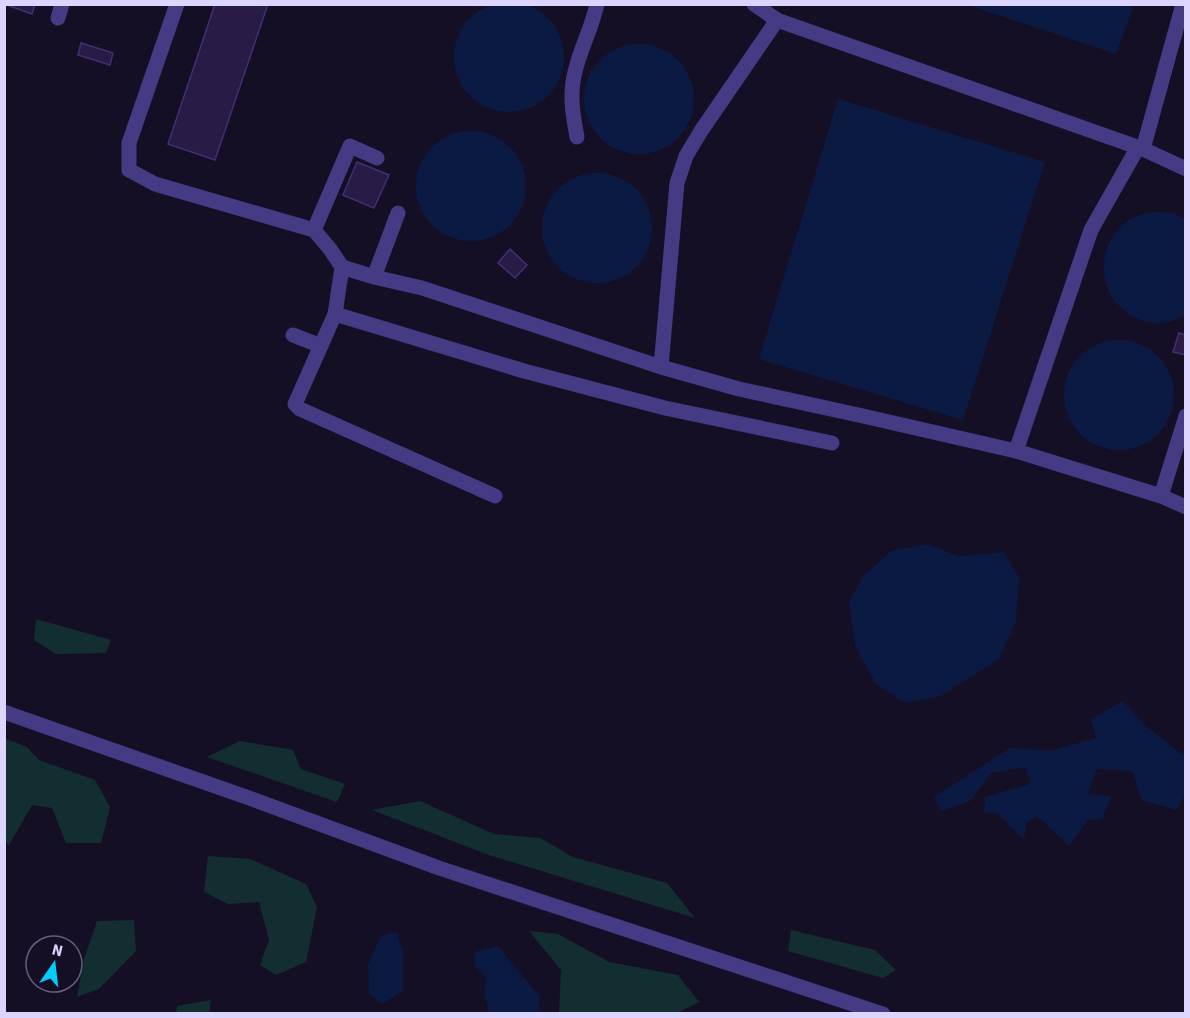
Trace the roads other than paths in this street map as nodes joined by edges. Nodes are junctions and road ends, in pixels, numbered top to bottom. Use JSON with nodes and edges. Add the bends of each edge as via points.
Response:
{"nodes":[{"id":1,"x":177,"y":4,"type":"edge"},
{"id":2,"x":597,"y":4,"type":"edge"},
{"id":3,"x":754,"y":4,"type":"edge"},
{"id":4,"x":1183,"y":4,"type":"edge"},
{"id":5,"x":777,"y":20,"type":"junction"},
{"id":6,"x":577,"y":138,"type":"dead end"},
{"id":7,"x":1141,"y":148,"type":"junction"},
{"id":8,"x":377,"y":158,"type":"dead end"},
{"id":9,"x":1185,"y":169,"type":"edge"},
{"id":10,"x":398,"y":213,"type":"dead end"},
{"id":11,"x":314,"y":230,"type":"junction"},
{"id":12,"x":342,"y":267,"type":"junction"},
{"id":13,"x":374,"y":277,"type":"junction"},
{"id":14,"x":335,"y":314,"type":"junction"},
{"id":15,"x":293,"y":335,"type":"dead end"},
{"id":16,"x":321,"y":346,"type":"junction"},
{"id":17,"x":661,"y":367,"type":"junction"},
{"id":18,"x":1185,"y":416,"type":"edge"},
{"id":19,"x":832,"y":443,"type":"dead end"},
{"id":20,"x":1016,"y":451,"type":"junction"},
{"id":21,"x":495,"y":496,"type":"dead end"},
{"id":22,"x":1161,"y":496,"type":"junction"},
{"id":23,"x":1185,"y":507,"type":"edge"},
{"id":24,"x":4,"y":712,"type":"edge"},
{"id":25,"x":883,"y":1014,"type":"edge"}],
"edges":[{"from":1,"to":11,"type":"street","via":[[129,143],[129,170],[155,183]]},
{"from":2,"to":6,"type":"street","via":[[574,72],[571,102]]},
{"from":3,"to":5,"type":"street"},
{"from":4,"to":7,"type":"street"},
{"from":5,"to":7,"type":"street"},
{"from":5,"to":17,"type":"street","via":[[686,156],[677,183]]},
{"from":7,"to":9,"type":"street"},
{"from":7,"to":20,"type":"street","via":[[1091,230]]},
{"from":8,"to":11,"type":"street","via":[[350,146]]},
{"from":10,"to":13,"type":"street"},
{"from":11,"to":12,"type":"street"},
{"from":12,"to":13,"type":"street"},
{"from":12,"to":14,"type":"street"},
{"from":13,"to":17,"type":"street","via":[[422,288]]},
{"from":14,"to":16,"type":"street"},
{"from":14,"to":19,"type":"street","via":[[654,405]]},
{"from":15,"to":16,"type":"street"},
{"from":16,"to":21,"type":"street","via":[[295,404]]},
{"from":17,"to":20,"type":"street","via":[[740,389]]},
{"from":18,"to":22,"type":"street"},
{"from":20,"to":22,"type":"street"},
{"from":22,"to":23,"type":"street"},
{"from":24,"to":25,"type":"street","via":[[439,868]]}]}
